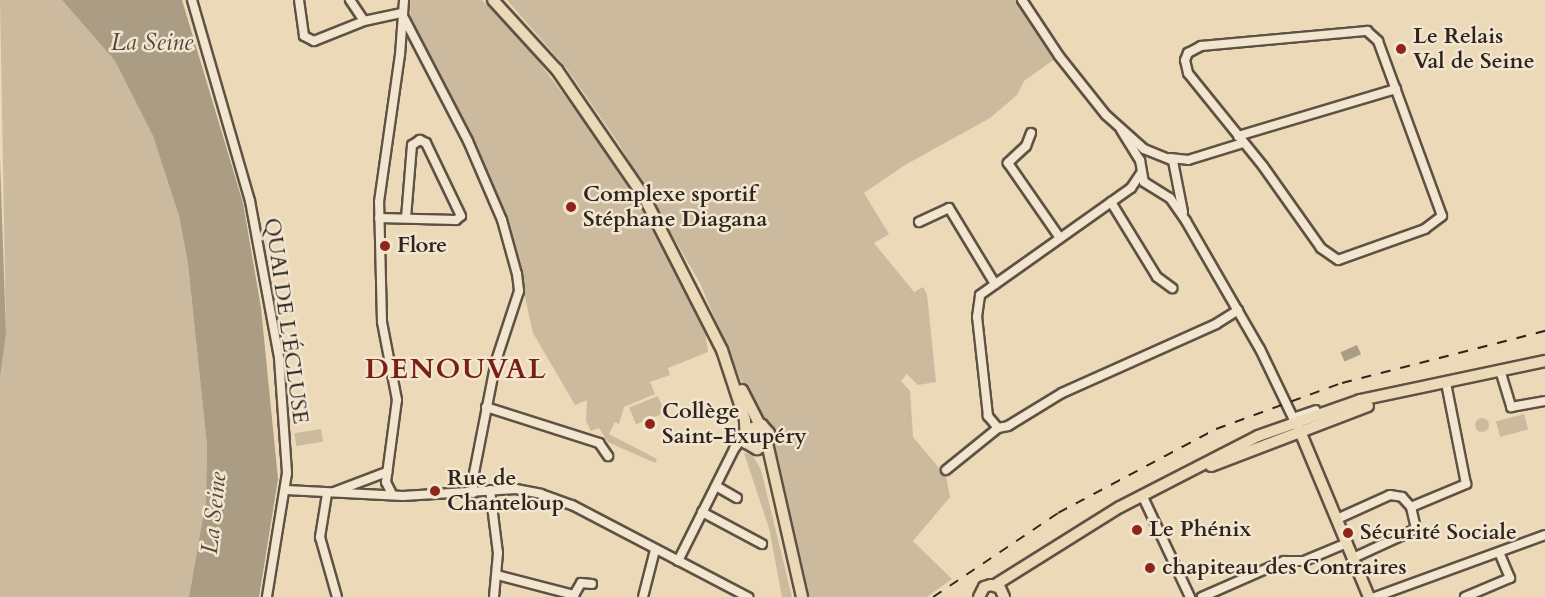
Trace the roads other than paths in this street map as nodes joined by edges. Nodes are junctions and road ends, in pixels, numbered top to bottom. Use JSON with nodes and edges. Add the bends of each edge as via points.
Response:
{"nodes":[{"id":1,"x":192,"y":0,"type":"edge"},
{"id":2,"x":298,"y":0,"type":"edge"},
{"id":3,"x":350,"y":0,"type":"edge"},
{"id":4,"x":404,"y":0,"type":"edge"},
{"id":5,"x":493,"y":0,"type":"edge"},
{"id":6,"x":502,"y":0,"type":"edge"},
{"id":7,"x":1022,"y":0,"type":"edge"},
{"id":8,"x":1029,"y":0,"type":"edge"},
{"id":9,"x":403,"y":15,"type":"junction"},
{"id":10,"x":364,"y":21,"type":"junction"},
{"id":11,"x":1040,"y":29,"type":"junction"},
{"id":12,"x":419,"y":51,"type":"junction"},
{"id":13,"x":400,"y":53,"type":"junction"},
{"id":14,"x":1396,"y":89,"type":"junction"},
{"id":15,"x":1122,"y":130,"type":"junction"},
{"id":16,"x":1031,"y":133,"type":"dead end"},
{"id":17,"x":1241,"y":140,"type":"junction"},
{"id":18,"x":1158,"y":154,"type":"junction"},
{"id":19,"x":1170,"y":158,"type":"junction"},
{"id":20,"x":1188,"y":160,"type":"junction"},
{"id":21,"x":1142,"y":170,"type":"junction"},
{"id":22,"x":1175,"y":176,"type":"junction"},
{"id":23,"x":1153,"y":188,"type":"junction"},
{"id":24,"x":1131,"y":189,"type":"junction"},
{"id":25,"x":1110,"y":202,"type":"junction"},
{"id":26,"x":379,"y":218,"type":"junction"},
{"id":27,"x":406,"y":218,"type":"junction"},
{"id":28,"x":1186,"y":221,"type":"junction"},
{"id":29,"x":919,"y":222,"type":"dead end"},
{"id":30,"x":1060,"y":238,"type":"junction"},
{"id":31,"x":995,"y":284,"type":"junction"},
{"id":32,"x":1172,"y":288,"type":"dead end"},
{"id":33,"x":1238,"y":310,"type":"junction"},
{"id":34,"x":1545,"y":357,"type":"edge"},
{"id":35,"x":1545,"y":361,"type":"edge"},
{"id":36,"x":1518,"y":366,"type":"junction"},
{"id":37,"x":1500,"y":370,"type":"junction"},
{"id":38,"x":1446,"y":383,"type":"junction"},
{"id":39,"x":1429,"y":387,"type":"junction"},
{"id":40,"x":1545,"y":401,"type":"edge"},
{"id":41,"x":1349,"y":404,"type":"junction"},
{"id":42,"x":486,"y":407,"type":"junction"},
{"id":43,"x":759,"y":424,"type":"junction"},
{"id":44,"x":1314,"y":424,"type":"junction"},
{"id":45,"x":998,"y":428,"type":"junction"},
{"id":46,"x":1298,"y":430,"type":"junction"},
{"id":47,"x":745,"y":433,"type":"junction"},
{"id":48,"x":767,"y":443,"type":"junction"},
{"id":49,"x":752,"y":448,"type":"junction"},
{"id":50,"x":733,"y":452,"type":"junction"},
{"id":51,"x":1242,"y":452,"type":"junction"},
{"id":52,"x":608,"y":456,"type":"dead end"},
{"id":53,"x":946,"y":470,"type":"dead end"},
{"id":54,"x":387,"y":472,"type":"junction"},
{"id":55,"x":716,"y":486,"type":"junction"},
{"id":56,"x":286,"y":490,"type":"junction"},
{"id":57,"x":490,"y":490,"type":"junction"},
{"id":58,"x":387,"y":493,"type":"junction"},
{"id":59,"x":473,"y":493,"type":"junction"},
{"id":60,"x":330,"y":494,"type":"junction"},
{"id":61,"x":1143,"y":497,"type":"junction"},
{"id":62,"x":737,"y":498,"type":"dead end"},
{"id":63,"x":1411,"y":507,"type":"junction"},
{"id":64,"x":702,"y":512,"type":"junction"},
{"id":65,"x":1336,"y":515,"type":"junction"},
{"id":66,"x":1545,"y":535,"type":"edge"},
{"id":67,"x":1347,"y":543,"type":"junction"},
{"id":68,"x":762,"y":544,"type":"dead end"},
{"id":69,"x":655,"y":549,"type":"junction"},
{"id":70,"x":1500,"y":554,"type":"junction"},
{"id":71,"x":1353,"y":558,"type":"junction"},
{"id":72,"x":678,"y":561,"type":"junction"},
{"id":73,"x":497,"y":575,"type":"junction"},
{"id":74,"x":592,"y":584,"type":"dead end"},
{"id":75,"x":1001,"y":592,"type":"edge"},
{"id":76,"x":565,"y":595,"type":"edge"},
{"id":77,"x":267,"y":597,"type":"edge"},
{"id":78,"x":337,"y":597,"type":"edge"},
{"id":79,"x":494,"y":597,"type":"edge"},
{"id":80,"x":643,"y":597,"type":"edge"},
{"id":81,"x":748,"y":597,"type":"edge"},
{"id":82,"x":800,"y":597,"type":"edge"},
{"id":83,"x":980,"y":597,"type":"edge"},
{"id":84,"x":1190,"y":597,"type":"edge"},
{"id":85,"x":1202,"y":597,"type":"edge"},
{"id":86,"x":1369,"y":597,"type":"edge"},
{"id":87,"x":1375,"y":597,"type":"edge"},
{"id":88,"x":1465,"y":597,"type":"edge"}],
"edges":[{"from":1,"to":56,"type":"street","name":"QUAI DE L'ÉCLUSE","via":[[264,263],[279,358]]},
{"from":2,"to":10,"type":"street","via":[[302,31],[309,40],[334,36]]},
{"from":3,"to":10,"type":"street"},
{"from":4,"to":9,"type":"street"},
{"from":5,"to":47,"type":"main road","via":[[557,70],[643,195],[722,350]]},
{"from":6,"to":43,"type":"main road","via":[[569,81],[640,184],[702,297]]},
{"from":7,"to":11,"type":"street"},
{"from":8,"to":11,"type":"street"},
{"from":9,"to":10,"type":"street"},
{"from":9,"to":12,"type":"street"},
{"from":9,"to":13,"type":"street"},
{"from":11,"to":15,"type":"street","via":[[1091,98]]},
{"from":12,"to":13,"type":"street","via":[[410,48]]},
{"from":12,"to":42,"type":"street","via":[[468,141],[502,220],[519,291],[496,359]]},
{"from":13,"to":26,"type":"street","via":[[381,166]]},
{"from":14,"to":17,"type":"street"},
{"from":14,"to":17,"type":"street","via":[[1378,41],[1367,30],[1194,49],[1185,60],[1188,73]]},
{"from":14,"to":17,"type":"street","via":[[1442,216],[1425,229],[1345,259],[1329,257]]},
{"from":15,"to":18,"type":"street","via":[[1144,149]]},
{"from":15,"to":21,"type":"street"},
{"from":16,"to":30,"type":"street","via":[[1026,147],[1008,163]]},
{"from":17,"to":20,"type":"street"},
{"from":18,"to":19,"type":"street"},
{"from":18,"to":21,"type":"street","via":[[1148,158]]},
{"from":19,"to":20,"type":"street"},
{"from":19,"to":22,"type":"street"},
{"from":20,"to":22,"type":"street"},
{"from":21,"to":23,"type":"street"},
{"from":21,"to":24,"type":"street"},
{"from":22,"to":23,"type":"street","via":[[1168,187]]},
{"from":22,"to":28,"type":"street"},
{"from":23,"to":24,"type":"street"},
{"from":23,"to":28,"type":"street","via":[[1170,198]]},
{"from":24,"to":25,"type":"street"},
{"from":25,"to":30,"type":"street"},
{"from":25,"to":32,"type":"street","via":[[1157,277]]},
{"from":26,"to":27,"type":"street"},
{"from":26,"to":54,"type":"street","via":[[382,322],[397,400]]},
{"from":27,"to":27,"type":"street","via":[[456,220],[462,214],[426,143],[420,140],[412,145]]},
{"from":28,"to":33,"type":"street"},
{"from":29,"to":31,"type":"street","via":[[949,208]]},
{"from":30,"to":31,"type":"street"},
{"from":31,"to":45,"type":"street","via":[[980,295],[977,309],[988,416]]},
{"from":33,"to":45,"type":"street","via":[[1216,324],[1062,393],[1008,426]]},
{"from":33,"to":46,"type":"street"},
{"from":34,"to":36,"type":"main road"},
{"from":35,"to":36,"type":"main road"},
{"from":36,"to":37,"type":"main road"},
{"from":37,"to":38,"type":"main road"},
{"from":37,"to":40,"type":"street","via":[[1509,406]]},
{"from":38,"to":39,"type":"main road"},
{"from":38,"to":63,"type":"street","via":[[1466,484]]},
{"from":39,"to":41,"type":"main road"},
{"from":39,"to":44,"type":"main road"},
{"from":41,"to":46,"type":"street"},
{"from":41,"to":46,"type":"main road","via":[[1332,409]]},
{"from":42,"to":52,"type":"street","via":[[599,442]]},
{"from":42,"to":59,"type":"street"},
{"from":43,"to":47,"type":"main road"},
{"from":43,"to":48,"type":"main road","via":[[769,433]]},
{"from":44,"to":46,"type":"main road"},
{"from":44,"to":46,"type":"main road"},
{"from":45,"to":53,"type":"street"},
{"from":46,"to":51,"type":"street"},
{"from":46,"to":51,"type":"main road"},
{"from":46,"to":61,"type":"main road","via":[[1232,447]]},
{"from":46,"to":65,"type":"main road"},
{"from":47,"to":49,"type":"main road"},
{"from":47,"to":50,"type":"street"},
{"from":48,"to":49,"type":"main road"},
{"from":48,"to":82,"type":"main road"},
{"from":49,"to":50,"type":"street"},
{"from":49,"to":82,"type":"main road","via":[[774,496]]},
{"from":50,"to":55,"type":"street"},
{"from":51,"to":61,"type":"main road"},
{"from":54,"to":58,"type":"street"},
{"from":54,"to":60,"type":"street"},
{"from":55,"to":62,"type":"street"},
{"from":55,"to":64,"type":"street"},
{"from":56,"to":60,"type":"street"},
{"from":56,"to":77,"type":"street","name":"QUAI DE L'ÉCLUSE"},
{"from":57,"to":59,"type":"street"},
{"from":57,"to":69,"type":"street","via":[[516,489],[556,498]]},
{"from":57,"to":73,"type":"street","via":[[497,525]]},
{"from":58,"to":59,"type":"street"},
{"from":58,"to":60,"type":"street"},
{"from":60,"to":78,"type":"street","via":[[320,537]]},
{"from":61,"to":75,"type":"main road","via":[[1041,560]]},
{"from":61,"to":84,"type":"street"},
{"from":63,"to":65,"type":"street","via":[[1402,497],[1390,495]]},
{"from":63,"to":71,"type":"street","via":[[1416,529]]},
{"from":64,"to":68,"type":"street"},
{"from":64,"to":72,"type":"street"},
{"from":65,"to":67,"type":"main road"},
{"from":66,"to":70,"type":"street"},
{"from":67,"to":71,"type":"main road"},
{"from":67,"to":85,"type":"street","via":[[1304,561],[1284,561]]},
{"from":69,"to":72,"type":"street"},
{"from":69,"to":80,"type":"street"},
{"from":70,"to":87,"type":"street","via":[[1482,555]]},
{"from":70,"to":88,"type":"street","via":[[1510,578]]},
{"from":71,"to":86,"type":"main road"},
{"from":72,"to":81,"type":"street"},
{"from":73,"to":76,"type":"street"},
{"from":73,"to":79,"type":"street"},
{"from":74,"to":76,"type":"street","via":[[581,583],[574,595]]},
{"from":75,"to":83,"type":"main road","via":[[984,587]]}]}
